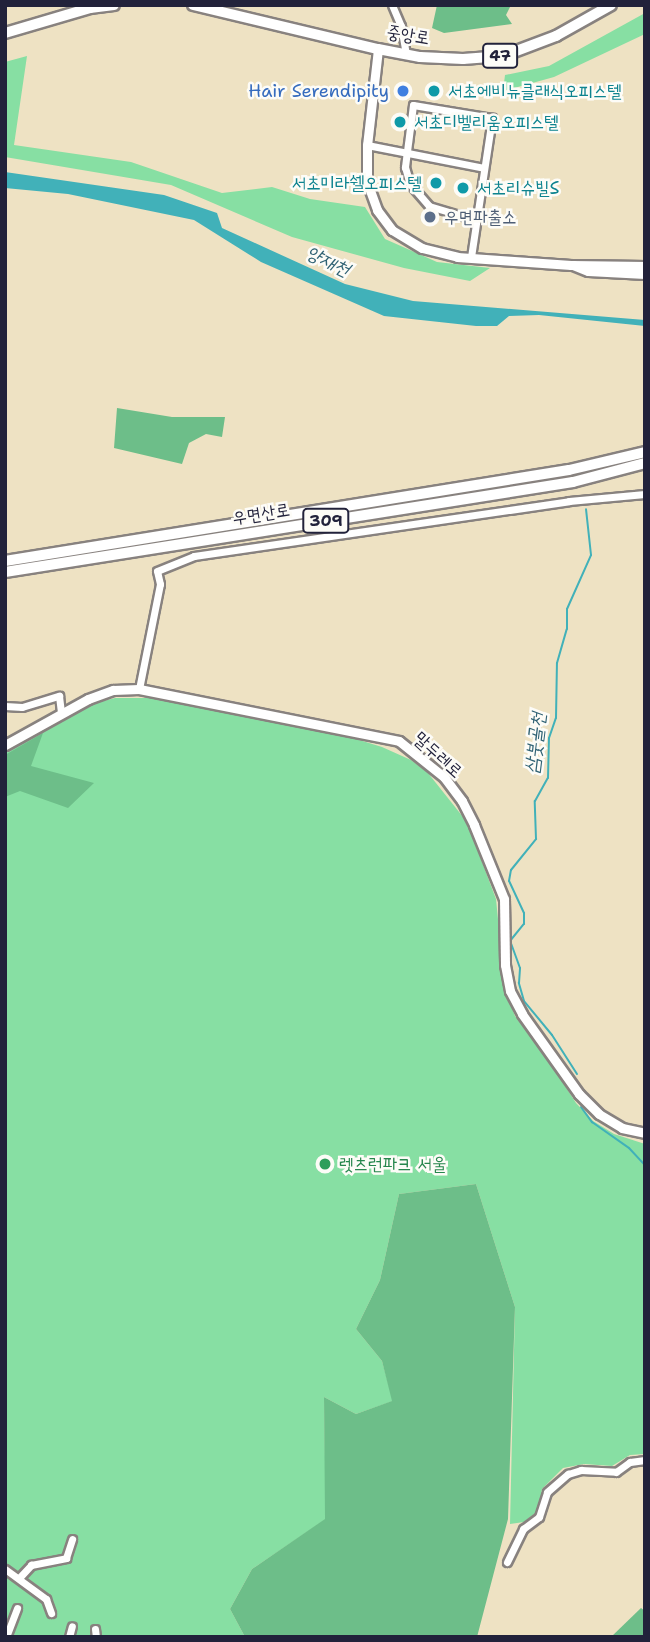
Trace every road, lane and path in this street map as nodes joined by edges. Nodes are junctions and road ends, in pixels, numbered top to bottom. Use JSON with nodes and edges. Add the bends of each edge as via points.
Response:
{"nodes":[{"id":1,"x":114,"y":5,"type":"edge"},
{"id":2,"x":193,"y":5,"type":"edge"},
{"id":3,"x":200,"y":5,"type":"edge"},
{"id":4,"x":392,"y":5,"type":"edge"},
{"id":5,"x":611,"y":5,"type":"edge"},
{"id":6,"x":90,"y":6,"type":"edge"},
{"id":7,"x":5,"y":33,"type":"edge"},
{"id":8,"x":378,"y":49,"type":"junction"},
{"id":9,"x":406,"y":54,"type":"junction"},
{"id":10,"x":366,"y":145,"type":"junction"},
{"id":11,"x":406,"y":153,"type":"junction"},
{"id":12,"x":484,"y":168,"type":"junction"},
{"id":13,"x":476,"y":220,"type":"junction"},
{"id":14,"x":471,"y":257,"type":"junction"},
{"id":15,"x":572,"y":265,"type":"junction"},
{"id":16,"x":645,"y":265,"type":"edge"},
{"id":17,"x":645,"y":274,"type":"edge"},
{"id":18,"x":645,"y":452,"type":"edge"},
{"id":19,"x":645,"y":463,"type":"edge"},
{"id":20,"x":645,"y":494,"type":"edge"},
{"id":21,"x":5,"y":561,"type":"edge"},
{"id":22,"x":5,"y":572,"type":"edge"},
{"id":23,"x":139,"y":689,"type":"junction"},
{"id":24,"x":5,"y":706,"type":"edge"},
{"id":25,"x":61,"y":713,"type":"junction"},
{"id":26,"x":5,"y":745,"type":"edge"},
{"id":27,"x":645,"y":1133,"type":"edge"},
{"id":28,"x":645,"y":1460,"type":"edge"},
{"id":29,"x":72,"y":1539,"type":"dead end"},
{"id":30,"x":507,"y":1562,"type":"dead end"},
{"id":31,"x":5,"y":1569,"type":"edge"},
{"id":32,"x":19,"y":1578,"type":"junction"},
{"id":33,"x":17,"y":1608,"type":"dead end"},
{"id":34,"x":51,"y":1613,"type":"dead end"},
{"id":35,"x":72,"y":1626,"type":"dead end"},
{"id":36,"x":6,"y":1637,"type":"edge"},
{"id":37,"x":69,"y":1637,"type":"edge"}],
"edges":[{"from":1,"to":6,"type":"main road"},
{"from":2,"to":3,"type":"main road","name":"중앙로","number":"47"},
{"from":3,"to":8,"type":"main road","name":"중앙로","number":"47"},
{"from":4,"to":9,"type":"street"},
{"from":5,"to":9,"type":"main road","name":"중앙로","number":"47","via":[[556,36],[503,56],[463,59]]},
{"from":6,"to":7,"type":"main road"},
{"from":8,"to":9,"type":"main road","name":"중앙로","number":"47"},
{"from":8,"to":10,"type":"street"},
{"from":10,"to":11,"type":"street"},
{"from":10,"to":14,"type":"street","via":[[369,191],[392,230],[435,253]]},
{"from":11,"to":12,"type":"street"},
{"from":11,"to":12,"type":"street","via":[[413,105],[492,118]]},
{"from":11,"to":13,"type":"street","via":[[410,184],[422,200],[443,212]]},
{"from":12,"to":13,"type":"street"},
{"from":13,"to":14,"type":"street"},
{"from":14,"to":15,"type":"street"},
{"from":15,"to":16,"type":"street"},
{"from":15,"to":17,"type":"street","via":[[587,271]]},
{"from":18,"to":21,"type":"main road","name":"우면산로","number":"309","via":[[569,470]]},
{"from":19,"to":22,"type":"main road","name":"우면산로","number":"309","via":[[573,482]]},
{"from":20,"to":23,"type":"street","via":[[194,556],[157,571],[160,584]]},
{"from":23,"to":25,"type":"street","name":"말두레로","via":[[113,690]]},
{"from":23,"to":27,"type":"street","name":"말두레로","via":[[379,734],[398,740],[444,777],[462,801],[504,899],[505,965],[510,991],[522,1014],[579,1094],[599,1114],[622,1128]]},
{"from":24,"to":25,"type":"street","via":[[22,707],[59,696]]},
{"from":25,"to":26,"type":"street","name":"말두레로"},
{"from":28,"to":30,"type":"street","via":[[630,1462],[616,1472],[568,1474],[547,1492],[539,1517],[523,1528]]},
{"from":29,"to":32,"type":"street","via":[[66,1558],[31,1565]]},
{"from":31,"to":32,"type":"street"},
{"from":32,"to":34,"type":"street","via":[[46,1599]]},
{"from":33,"to":36,"type":"street"},
{"from":35,"to":37,"type":"street"}]}
